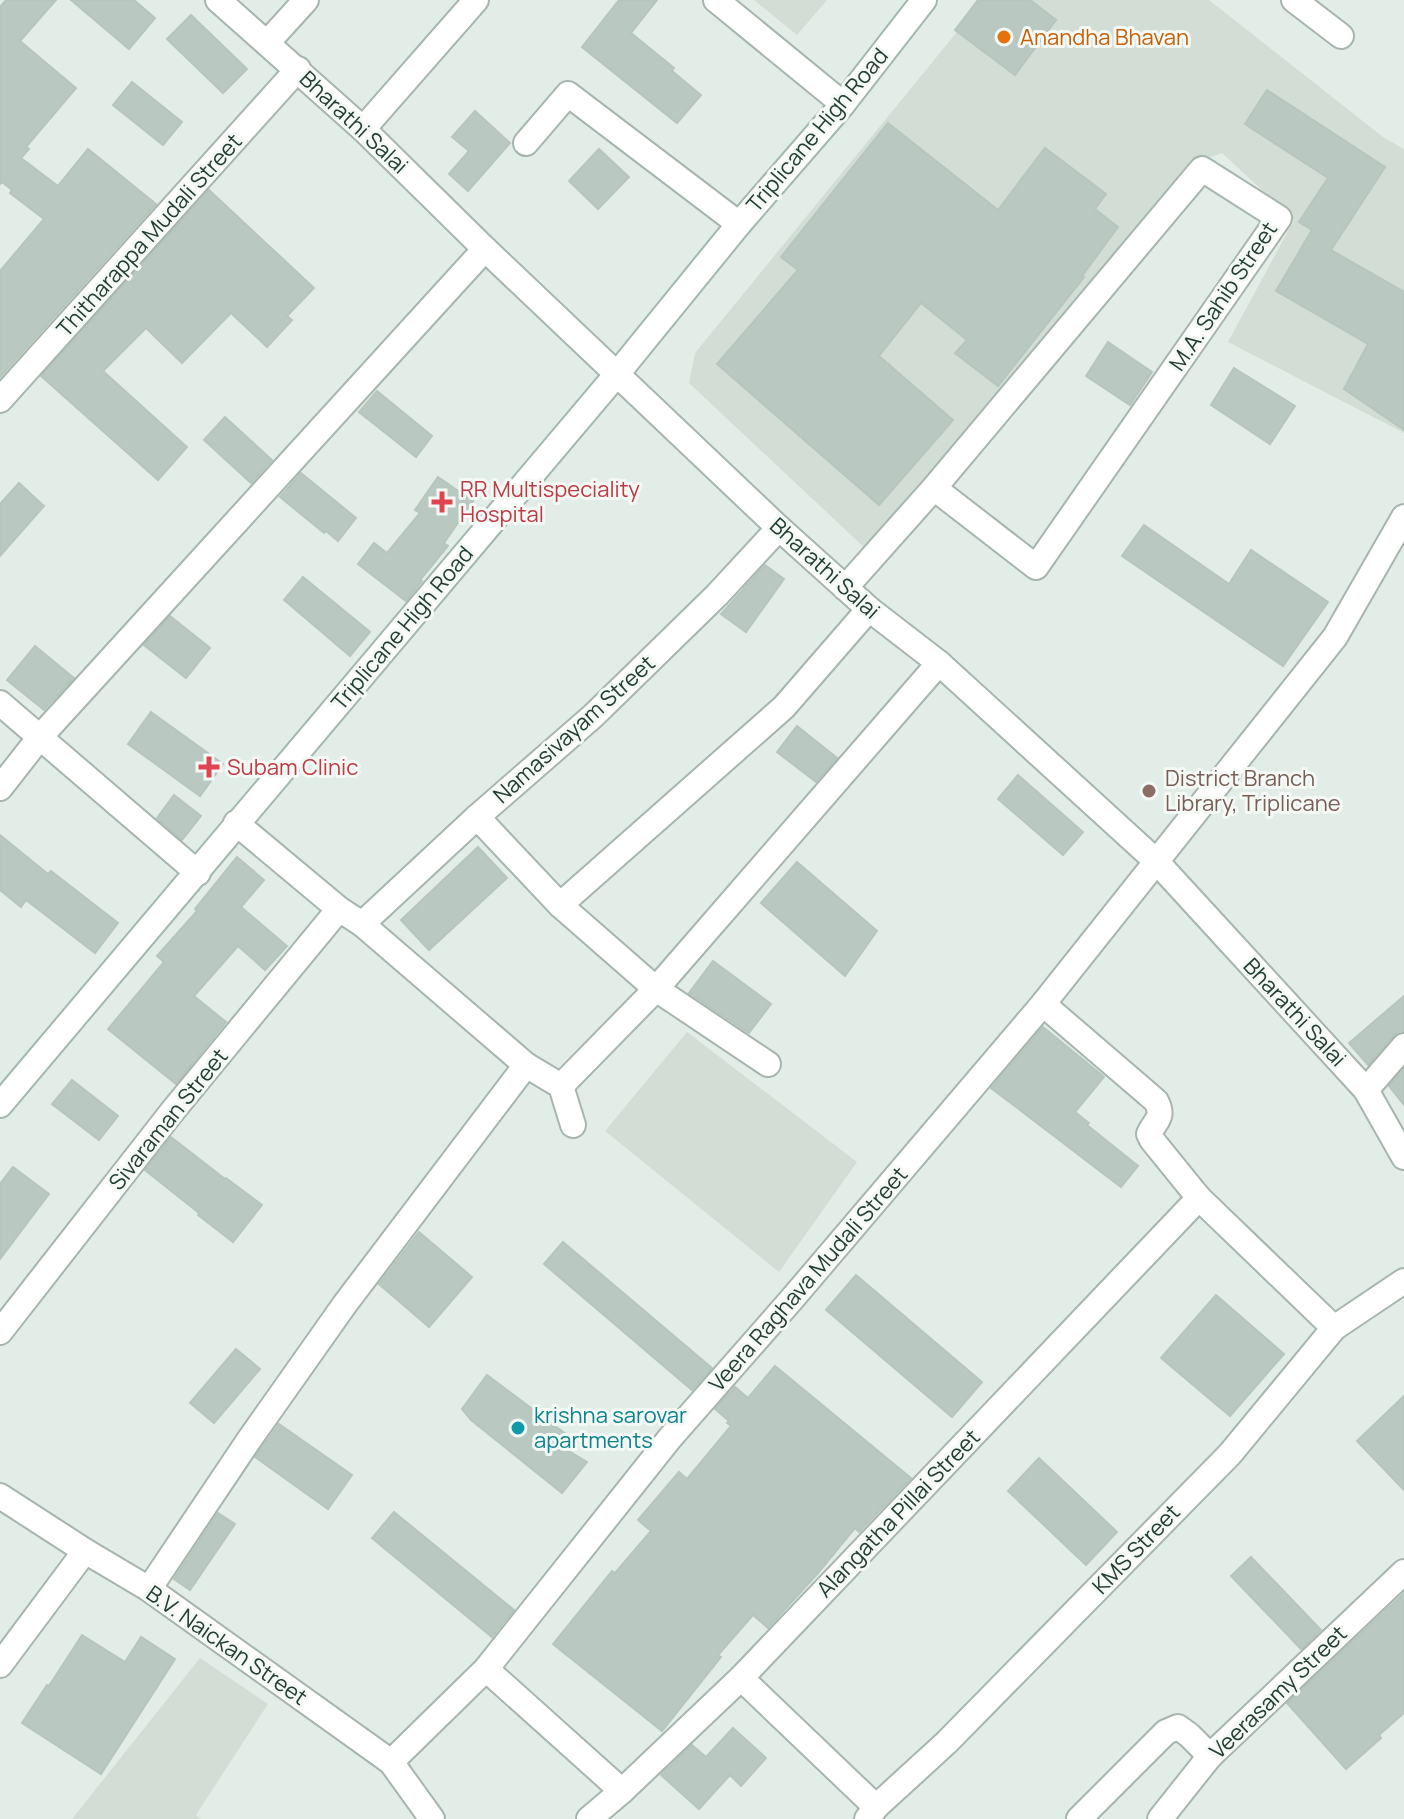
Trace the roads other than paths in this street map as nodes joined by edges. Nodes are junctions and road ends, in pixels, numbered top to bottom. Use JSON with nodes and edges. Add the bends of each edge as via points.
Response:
{"nodes":[{"id":1,"x":218,"y":0,"type":"edge"},
{"id":2,"x":306,"y":0,"type":"edge"},
{"id":3,"x":476,"y":0,"type":"edge"},
{"id":4,"x":716,"y":0,"type":"edge"},
{"id":5,"x":924,"y":0,"type":"edge"},
{"id":6,"x":1294,"y":0,"type":"edge"},
{"id":7,"x":1341,"y":36,"type":"dead end"},
{"id":8,"x":267,"y":43,"type":"junction"},
{"id":9,"x":298,"y":69,"type":"junction"},
{"id":10,"x":843,"y":104,"type":"junction"},
{"id":11,"x":363,"y":129,"type":"junction"},
{"id":12,"x":526,"y":143,"type":"dead end"},
{"id":13,"x":739,"y":224,"type":"junction"},
{"id":14,"x":485,"y":249,"type":"junction"},
{"id":15,"x":617,"y":374,"type":"junction"},
{"id":16,"x":0,"y":400,"type":"edge"},
{"id":17,"x":934,"y":488,"type":"junction"},
{"id":18,"x":1404,"y":517,"type":"edge"},
{"id":19,"x":779,"y":528,"type":"junction"},
{"id":20,"x":845,"y":588,"type":"junction"},
{"id":21,"x":869,"y":609,"type":"junction"},
{"id":22,"x":939,"y":663,"type":"junction"},
{"id":23,"x":0,"y":703,"type":"edge"},
{"id":24,"x":40,"y":737,"type":"junction"},
{"id":25,"x":0,"y":788,"type":"edge"},
{"id":26,"x":477,"y":817,"type":"junction"},
{"id":27,"x":236,"y":823,"type":"junction"},
{"id":28,"x":1156,"y":861,"type":"junction"},
{"id":29,"x":198,"y":873,"type":"junction"},
{"id":30,"x":560,"y":905,"type":"junction"},
{"id":31,"x":339,"y":909,"type":"junction"},
{"id":32,"x":362,"y":924,"type":"junction"},
{"id":33,"x":656,"y":989,"type":"junction"},
{"id":34,"x":1043,"y":1004,"type":"junction"},
{"id":35,"x":1404,"y":1046,"type":"edge"},
{"id":36,"x":768,"y":1064,"type":"dead end"},
{"id":37,"x":526,"y":1065,"type":"junction"},
{"id":38,"x":561,"y":1086,"type":"junction"},
{"id":39,"x":1366,"y":1090,"type":"junction"},
{"id":40,"x":0,"y":1105,"type":"edge"},
{"id":41,"x":573,"y":1125,"type":"dead end"},
{"id":42,"x":1404,"y":1157,"type":"edge"},
{"id":43,"x":1199,"y":1198,"type":"junction"},
{"id":44,"x":1404,"y":1281,"type":"edge"},
{"id":45,"x":1334,"y":1328,"type":"junction"},
{"id":46,"x":0,"y":1332,"type":"edge"},
{"id":47,"x":0,"y":1496,"type":"edge"},
{"id":48,"x":85,"y":1551,"type":"junction"},
{"id":49,"x":1404,"y":1572,"type":"edge"},
{"id":50,"x":149,"y":1589,"type":"junction"},
{"id":51,"x":0,"y":1665,"type":"edge"},
{"id":52,"x":486,"y":1669,"type":"junction"},
{"id":53,"x":741,"y":1678,"type":"junction"},
{"id":54,"x":1210,"y":1756,"type":"junction"},
{"id":55,"x":391,"y":1762,"type":"junction"},
{"id":56,"x":622,"y":1791,"type":"junction"},
{"id":57,"x":872,"y":1813,"type":"edge"},
{"id":58,"x":432,"y":1819,"type":"edge"},
{"id":59,"x":589,"y":1819,"type":"edge"},
{"id":60,"x":1079,"y":1819,"type":"edge"},
{"id":61,"x":1160,"y":1819,"type":"edge"}],
"edges":[{"from":1,"to":8,"type":"street","name":"Bharathi Salai"},
{"from":2,"to":8,"type":"street"},
{"from":3,"to":11,"type":"street"},
{"from":4,"to":10,"type":"street"},
{"from":5,"to":10,"type":"street","name":"Triplicane High Road"},
{"from":6,"to":7,"type":"street"},
{"from":8,"to":9,"type":"street","name":"Bharathi Salai"},
{"from":9,"to":11,"type":"street","name":"Bharathi Salai"},
{"from":9,"to":16,"type":"street","name":"Thitharappa Mudali Street"},
{"from":10,"to":13,"type":"street","name":"Triplicane High Road"},
{"from":11,"to":14,"type":"street","name":"Bharathi Salai"},
{"from":12,"to":13,"type":"street","via":[[568,94]]},
{"from":13,"to":15,"type":"street","name":"Triplicane High Road"},
{"from":14,"to":15,"type":"street","name":"Bharathi Salai"},
{"from":14,"to":24,"type":"street"},
{"from":15,"to":19,"type":"street","name":"Bharathi Salai"},
{"from":15,"to":27,"type":"street","name":"Triplicane High Road"},
{"from":17,"to":17,"type":"street","name":"M.A. Sahib Street","via":[[1202,169],[1279,218],[1036,567]]},
{"from":17,"to":20,"type":"street","name":"M.A. Sahib Street"},
{"from":18,"to":28,"type":"street","name":"Veera Raghava Mudali Street","via":[[1335,637]]},
{"from":19,"to":20,"type":"street","name":"Bharathi Salai"},
{"from":19,"to":26,"type":"street","name":"Namasivayam Street","via":[[593,716]]},
{"from":20,"to":21,"type":"street","name":"Bharathi Salai"},
{"from":21,"to":22,"type":"street","name":"Bharathi Salai"},
{"from":21,"to":30,"type":"street","via":[[784,707]]},
{"from":22,"to":28,"type":"street","name":"Bharathi Salai"},
{"from":22,"to":33,"type":"street"},
{"from":23,"to":24,"type":"street"},
{"from":24,"to":25,"type":"street"},
{"from":24,"to":29,"type":"street"},
{"from":26,"to":30,"type":"street"},
{"from":26,"to":32,"type":"street","name":"Namasivayam Street"},
{"from":27,"to":29,"type":"street","name":"Triplicane High Road"},
{"from":27,"to":31,"type":"street"},
{"from":28,"to":34,"type":"street","name":"Veera Raghava Mudali Street"},
{"from":28,"to":39,"type":"street","name":"Bharathi Salai"},
{"from":29,"to":40,"type":"street","name":"Triplicane High Road"},
{"from":30,"to":33,"type":"street"},
{"from":31,"to":32,"type":"street"},
{"from":31,"to":46,"type":"street","name":"Sivaraman Street"},
{"from":32,"to":37,"type":"street"},
{"from":33,"to":36,"type":"street"},
{"from":33,"to":38,"type":"street"},
{"from":34,"to":43,"type":"street","via":[[1156,1101],[1159,1119],[1149,1134]]},
{"from":34,"to":52,"type":"street","name":"Veera Raghava Mudali Street","via":[[670,1438]]},
{"from":35,"to":39,"type":"street"},
{"from":37,"to":38,"type":"street"},
{"from":37,"to":50,"type":"street","via":[[345,1304]]},
{"from":38,"to":41,"type":"street"},
{"from":39,"to":42,"type":"street","name":"Bharathi Salai"},
{"from":43,"to":45,"type":"street"},
{"from":43,"to":53,"type":"street","name":"Alangatha Pillai Street"},
{"from":44,"to":45,"type":"street","name":"KMS Street"},
{"from":45,"to":57,"type":"street","name":"KMS Street","via":[[1230,1454]]},
{"from":47,"to":48,"type":"street","name":"B.V. Naickan Street"},
{"from":48,"to":50,"type":"street","name":"B.V. Naickan Street"},
{"from":48,"to":51,"type":"street"},
{"from":49,"to":54,"type":"street","name":"Veerasamy Street"},
{"from":50,"to":55,"type":"street","name":"B.V. Naickan Street"},
{"from":52,"to":55,"type":"street","name":"Veera Raghava Mudali Street"},
{"from":52,"to":56,"type":"street"},
{"from":53,"to":56,"type":"street","name":"Alangatha Pillai Street"},
{"from":53,"to":57,"type":"street"},
{"from":54,"to":60,"type":"street","via":[[1178,1727],[1166,1732]]},
{"from":54,"to":61,"type":"street","name":"Veerasamy Street"},
{"from":55,"to":58,"type":"street","name":"B.V. Naickan Street"},
{"from":56,"to":59,"type":"street","name":"Alangatha Pillai Street"}]}
